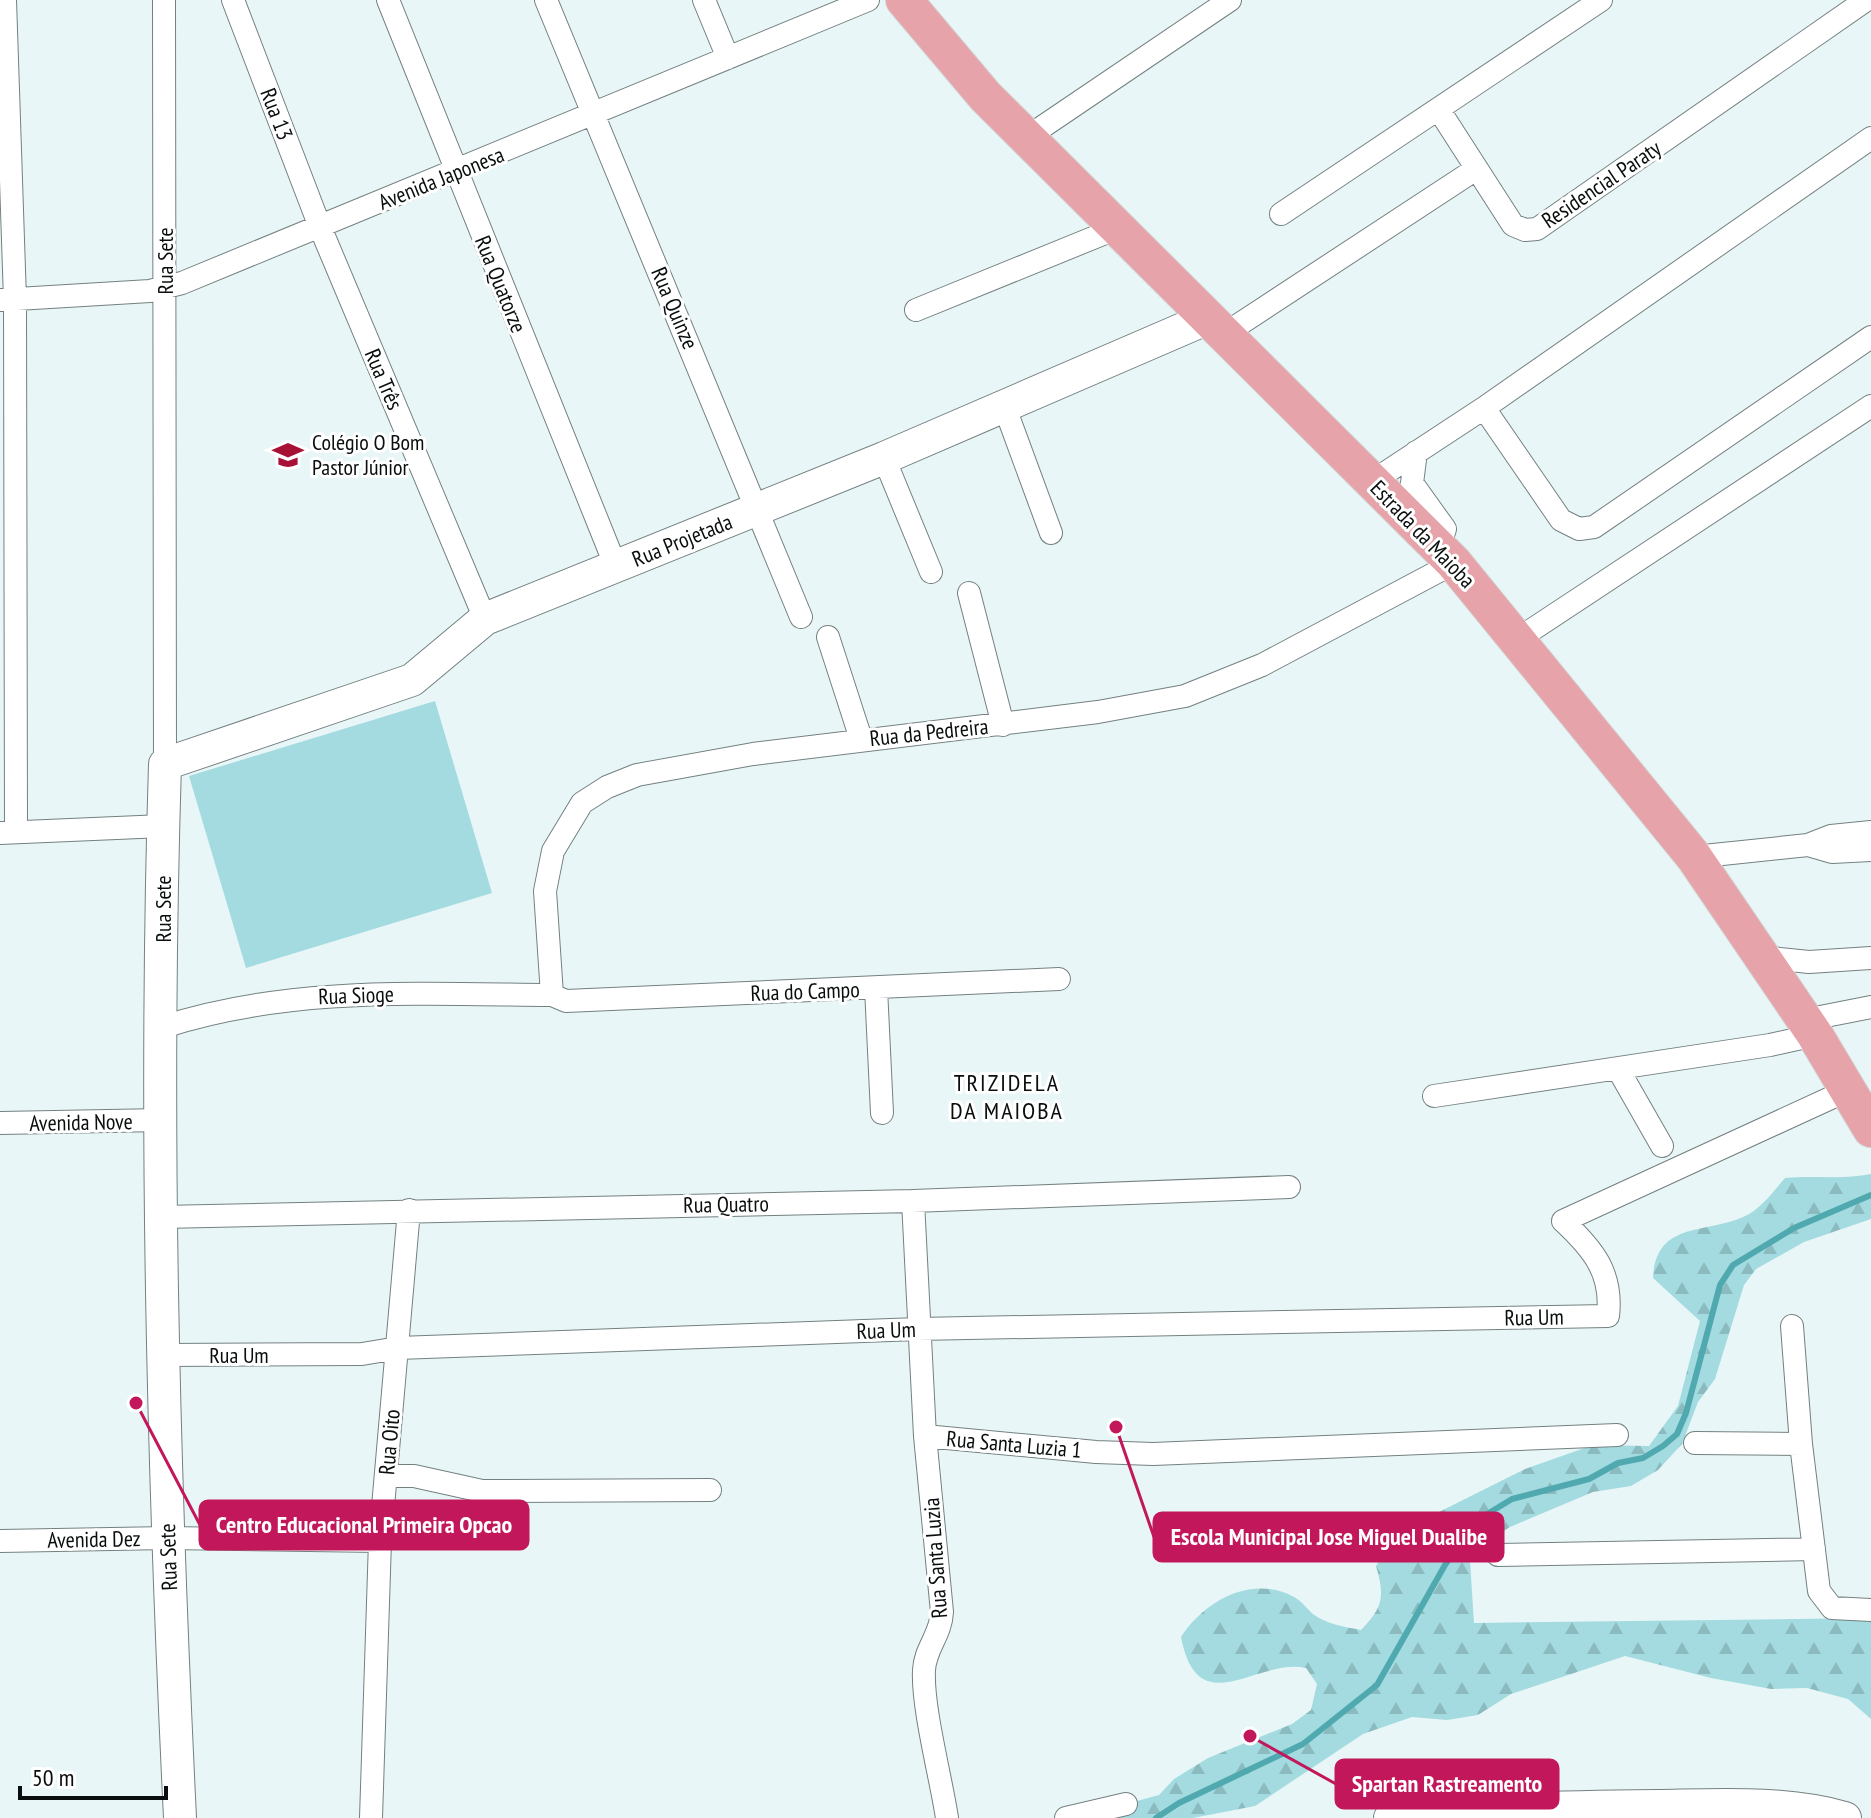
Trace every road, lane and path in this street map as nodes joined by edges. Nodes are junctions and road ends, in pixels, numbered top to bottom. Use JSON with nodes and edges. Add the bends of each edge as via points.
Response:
{"nodes":[{"id":1,"x":5,"y":0,"type":"edge"},
{"id":2,"x":164,"y":0,"type":"edge"},
{"id":3,"x":233,"y":0,"type":"edge"},
{"id":4,"x":388,"y":0,"type":"edge"},
{"id":5,"x":546,"y":0,"type":"edge"},
{"id":6,"x":704,"y":0,"type":"edge"},
{"id":7,"x":868,"y":0,"type":"edge"},
{"id":8,"x":904,"y":0,"type":"edge"},
{"id":9,"x":1230,"y":0,"type":"edge"},
{"id":10,"x":1601,"y":0,"type":"edge"},
{"id":11,"x":1866,"y":0,"type":"edge"},
{"id":12,"x":1834,"y":9,"type":"edge"},
{"id":13,"x":728,"y":58,"type":"junction"},
{"id":14,"x":1439,"y":110,"type":"junction"},
{"id":15,"x":594,"y":116,"type":"junction"},
{"id":16,"x":1026,"y":138,"type":"junction"},
{"id":17,"x":1871,"y":138,"type":"edge"},
{"id":18,"x":1476,"y":169,"type":"junction"},
{"id":19,"x":456,"y":171,"type":"junction"},
{"id":20,"x":1281,"y":214,"type":"dead end"},
{"id":21,"x":320,"y":227,"type":"junction"},
{"id":22,"x":1115,"y":229,"type":"junction"},
{"id":23,"x":166,"y":288,"type":"junction"},
{"id":24,"x":8,"y":300,"type":"edge"},
{"id":25,"x":916,"y":310,"type":"dead end"},
{"id":26,"x":1215,"y":327,"type":"junction"},
{"id":27,"x":1871,"y":337,"type":"edge"},
{"id":28,"x":1871,"y":406,"type":"edge"},
{"id":29,"x":1005,"y":408,"type":"junction"},
{"id":30,"x":1484,"y":408,"type":"junction"},
{"id":31,"x":1416,"y":452,"type":"junction"},
{"id":32,"x":884,"y":458,"type":"junction"},
{"id":33,"x":1373,"y":481,"type":"junction"},
{"id":34,"x":759,"y":509,"type":"junction"},
{"id":35,"x":1051,"y":533,"type":"dead end"},
{"id":36,"x":1446,"y":555,"type":"junction"},
{"id":37,"x":616,"y":567,"type":"junction"},
{"id":38,"x":931,"y":572,"type":"dead end"},
{"id":39,"x":969,"y":593,"type":"dead end"},
{"id":40,"x":801,"y":617,"type":"dead end"},
{"id":41,"x":485,"y":619,"type":"junction"},
{"id":42,"x":828,"y":637,"type":"dead end"},
{"id":43,"x":1518,"y":639,"type":"junction"},
{"id":44,"x":1003,"y":725,"type":"junction"},
{"id":45,"x":861,"y":739,"type":"junction"},
{"id":46,"x":165,"y":764,"type":"junction"},
{"id":47,"x":163,"y":826,"type":"junction"},
{"id":48,"x":8,"y":832,"type":"edge"},
{"id":49,"x":1871,"y":832,"type":"edge"},
{"id":50,"x":1808,"y":845,"type":"junction"},
{"id":51,"x":1871,"y":850,"type":"edge"},
{"id":52,"x":1694,"y":857,"type":"junction"},
{"id":53,"x":1762,"y":957,"type":"junction"},
{"id":54,"x":1871,"y":958,"type":"edge"},
{"id":55,"x":1059,"y":979,"type":"dead end"},
{"id":56,"x":876,"y":988,"type":"junction"},
{"id":57,"x":552,"y":995,"type":"junction"},
{"id":58,"x":1871,"y":1007,"type":"edge"},
{"id":59,"x":163,"y":1027,"type":"junction"},
{"id":60,"x":1810,"y":1027,"type":"junction"},
{"id":61,"x":1618,"y":1069,"type":"junction"},
{"id":62,"x":1848,"y":1090,"type":"junction"},
{"id":63,"x":1434,"y":1096,"type":"dead end"},
{"id":64,"x":882,"y":1113,"type":"dead end"},
{"id":65,"x":162,"y":1120,"type":"junction"},
{"id":66,"x":0,"y":1123,"type":"edge"},
{"id":67,"x":1871,"y":1129,"type":"edge"},
{"id":68,"x":1662,"y":1146,"type":"dead end"},
{"id":69,"x":1289,"y":1187,"type":"dead end"},
{"id":70,"x":913,"y":1201,"type":"junction"},
{"id":71,"x":409,"y":1210,"type":"junction"},
{"id":72,"x":162,"y":1217,"type":"junction"},
{"id":73,"x":1792,"y":1326,"type":"dead end"},
{"id":74,"x":918,"y":1329,"type":"junction"},
{"id":75,"x":398,"y":1348,"type":"junction"},
{"id":76,"x":164,"y":1355,"type":"junction"},
{"id":77,"x":1617,"y":1435,"type":"dead end"},
{"id":78,"x":925,"y":1436,"type":"junction"},
{"id":79,"x":1695,"y":1443,"type":"dead end"},
{"id":80,"x":1801,"y":1444,"type":"junction"},
{"id":81,"x":386,"y":1476,"type":"junction"},
{"id":82,"x":710,"y":1490,"type":"dead end"},
{"id":83,"x":167,"y":1538,"type":"junction"},
{"id":84,"x":0,"y":1541,"type":"edge"},
{"id":85,"x":380,"y":1541,"type":"junction"},
{"id":86,"x":1814,"y":1549,"type":"junction"},
{"id":87,"x":1498,"y":1555,"type":"dead end"},
{"id":88,"x":1871,"y":1610,"type":"edge"},
{"id":89,"x":1126,"y":1804,"type":"dead end"},
{"id":90,"x":180,"y":1818,"type":"edge"},
{"id":91,"x":371,"y":1818,"type":"edge"},
{"id":92,"x":947,"y":1818,"type":"edge"},
{"id":93,"x":1066,"y":1818,"type":"edge"},
{"id":94,"x":1390,"y":1818,"type":"edge"},
{"id":95,"x":1840,"y":1818,"type":"edge"}],
"edges":[{"from":1,"to":24,"type":"street"},
{"from":2,"to":23,"type":"street","name":"Rua Sete"},
{"from":3,"to":21,"type":"street","name":"Rua 13"},
{"from":4,"to":19,"type":"street","name":"Rua Quatorze"},
{"from":5,"to":15,"type":"street","name":"Rua Quinze"},
{"from":6,"to":13,"type":"street"},
{"from":7,"to":13,"type":"street","name":"Avenida Japonesa"},
{"from":8,"to":16,"type":"main road","name":"Estrada da Maioba"},
{"from":9,"to":16,"type":"street"},
{"from":10,"to":14,"type":"street"},
{"from":11,"to":12,"type":"street","name":"Residencial Paraty"},
{"from":12,"to":18,"type":"street","name":"Residencial Paraty","via":[[1537,229],[1513,225]]},
{"from":13,"to":15,"type":"street","name":"Avenida Japonesa"},
{"from":14,"to":18,"type":"street","name":"Residencial Paraty"},
{"from":14,"to":20,"type":"street"},
{"from":15,"to":19,"type":"street","name":"Avenida Japonesa"},
{"from":15,"to":34,"type":"street","name":"Rua Quinze"},
{"from":16,"to":22,"type":"main road","name":"Estrada da Maioba"},
{"from":17,"to":30,"type":"street"},
{"from":18,"to":26,"type":"street"},
{"from":19,"to":21,"type":"street","name":"Avenida Japonesa"},
{"from":19,"to":37,"type":"street","name":"Rua Quatorze"},
{"from":21,"to":23,"type":"street","name":"Avenida Japonesa"},
{"from":21,"to":41,"type":"street","name":"Rua Três"},
{"from":22,"to":25,"type":"street"},
{"from":22,"to":26,"type":"main road","name":"Estrada da Maioba"},
{"from":23,"to":24,"type":"street","name":"Avenida Japonesa"},
{"from":23,"to":46,"type":"street","name":"Rua Sete"},
{"from":24,"to":48,"type":"street"},
{"from":26,"to":29,"type":"street","name":"Rua Projetada"},
{"from":26,"to":33,"type":"main road","name":"Estrada da Maioba"},
{"from":27,"to":30,"type":"street","via":[[1594,527],[1579,529],[1561,520]]},
{"from":28,"to":43,"type":"street"},
{"from":29,"to":32,"type":"street","name":"Rua Projetada"},
{"from":29,"to":35,"type":"street"},
{"from":30,"to":31,"type":"street"},
{"from":31,"to":33,"type":"street"},
{"from":31,"to":36,"type":"street","via":[[1412,483],[1445,529]]},
{"from":32,"to":34,"type":"street","name":"Rua Projetada"},
{"from":32,"to":38,"type":"street"},
{"from":33,"to":36,"type":"main road","name":"Estrada da Maioba"},
{"from":34,"to":37,"type":"street","name":"Rua Projetada"},
{"from":34,"to":40,"type":"street","name":"Rua Quinze"},
{"from":36,"to":43,"type":"main road","name":"Estrada da Maioba"},
{"from":36,"to":44,"type":"street","name":"Rua da Pedreira","via":[[1262,665],[1185,696]]},
{"from":37,"to":41,"type":"street","name":"Rua Projetada"},
{"from":39,"to":44,"type":"street"},
{"from":41,"to":46,"type":"street","name":"Rua Projetada","via":[[412,680]]},
{"from":42,"to":45,"type":"street"},
{"from":43,"to":52,"type":"main road","name":"Estrada da Maioba"},
{"from":44,"to":45,"type":"street","name":"Rua da Pedreira"},
{"from":45,"to":57,"type":"street","name":"Rua da Pedreira","via":[[637,775],[582,803],[553,851],[545,891]]},
{"from":46,"to":47,"type":"street","name":"Rua Sete"},
{"from":47,"to":48,"type":"street"},
{"from":47,"to":59,"type":"street","name":"Rua Sete"},
{"from":49,"to":50,"type":"street","via":[[1831,836]]},
{"from":50,"to":51,"type":"street","via":[[1832,852]]},
{"from":50,"to":52,"type":"street"},
{"from":52,"to":53,"type":"main road","name":"Estrada da Maioba"},
{"from":53,"to":54,"type":"street","via":[[1809,962]]},
{"from":53,"to":60,"type":"main road","name":"Estrada da Maioba"},
{"from":55,"to":56,"type":"street","name":"Rua do Campo"},
{"from":56,"to":57,"type":"street","name":"Rua do Campo","via":[[566,1001]]},
{"from":56,"to":64,"type":"street"},
{"from":57,"to":59,"type":"street","name":"Rua Sioge","via":[[296,998],[226,1009]]},
{"from":58,"to":60,"type":"street"},
{"from":59,"to":65,"type":"street","name":"Rua Sete"},
{"from":60,"to":61,"type":"street"},
{"from":60,"to":62,"type":"main road","name":"Estrada da Maioba"},
{"from":61,"to":63,"type":"street"},
{"from":61,"to":68,"type":"street"},
{"from":62,"to":67,"type":"main road","name":"Estrada da Maioba"},
{"from":62,"to":74,"type":"street","name":"Rua Um","via":[[1563,1221],[1601,1264],[1610,1295],[1608,1316]]},
{"from":65,"to":66,"type":"street","name":"Avenida Nove"},
{"from":65,"to":72,"type":"street","name":"Rua Sete"},
{"from":69,"to":70,"type":"street","name":"Rua Quatro"},
{"from":70,"to":71,"type":"street","name":"Rua Quatro"},
{"from":70,"to":74,"type":"street"},
{"from":71,"to":72,"type":"street","name":"Rua Quatro"},
{"from":71,"to":75,"type":"street","name":"Rua Oito"},
{"from":72,"to":76,"type":"street","name":"Rua Sete"},
{"from":73,"to":80,"type":"street"},
{"from":74,"to":75,"type":"street","name":"Rua Um"},
{"from":74,"to":78,"type":"street"},
{"from":75,"to":76,"type":"street","name":"Rua Um","via":[[362,1354]]},
{"from":75,"to":81,"type":"street","name":"Rua Oito"},
{"from":76,"to":83,"type":"street","name":"Rua Sete"},
{"from":77,"to":78,"type":"street","name":"Rua Santa Luzia 1","via":[[1153,1454]]},
{"from":78,"to":92,"type":"street","name":"Rua Santa Luzia","via":[[942,1612],[924,1676]]},
{"from":79,"to":80,"type":"street"},
{"from":80,"to":86,"type":"street"},
{"from":81,"to":82,"type":"street","via":[[414,1476],[482,1491]]},
{"from":81,"to":85,"type":"street","name":"Rua Oito"},
{"from":83,"to":84,"type":"street","name":"Avenida Dez"},
{"from":83,"to":85,"type":"street","name":"Avenida Dez"},
{"from":83,"to":90,"type":"street","name":"Rua Sete"},
{"from":85,"to":91,"type":"street","name":"Rua Oito"},
{"from":86,"to":87,"type":"street"},
{"from":86,"to":88,"type":"street","via":[[1817,1583],[1826,1604],[1840,1610]]},
{"from":89,"to":93,"type":"street"},
{"from":94,"to":95,"type":"street","via":[[1696,1805],[1799,1809]]}]}
